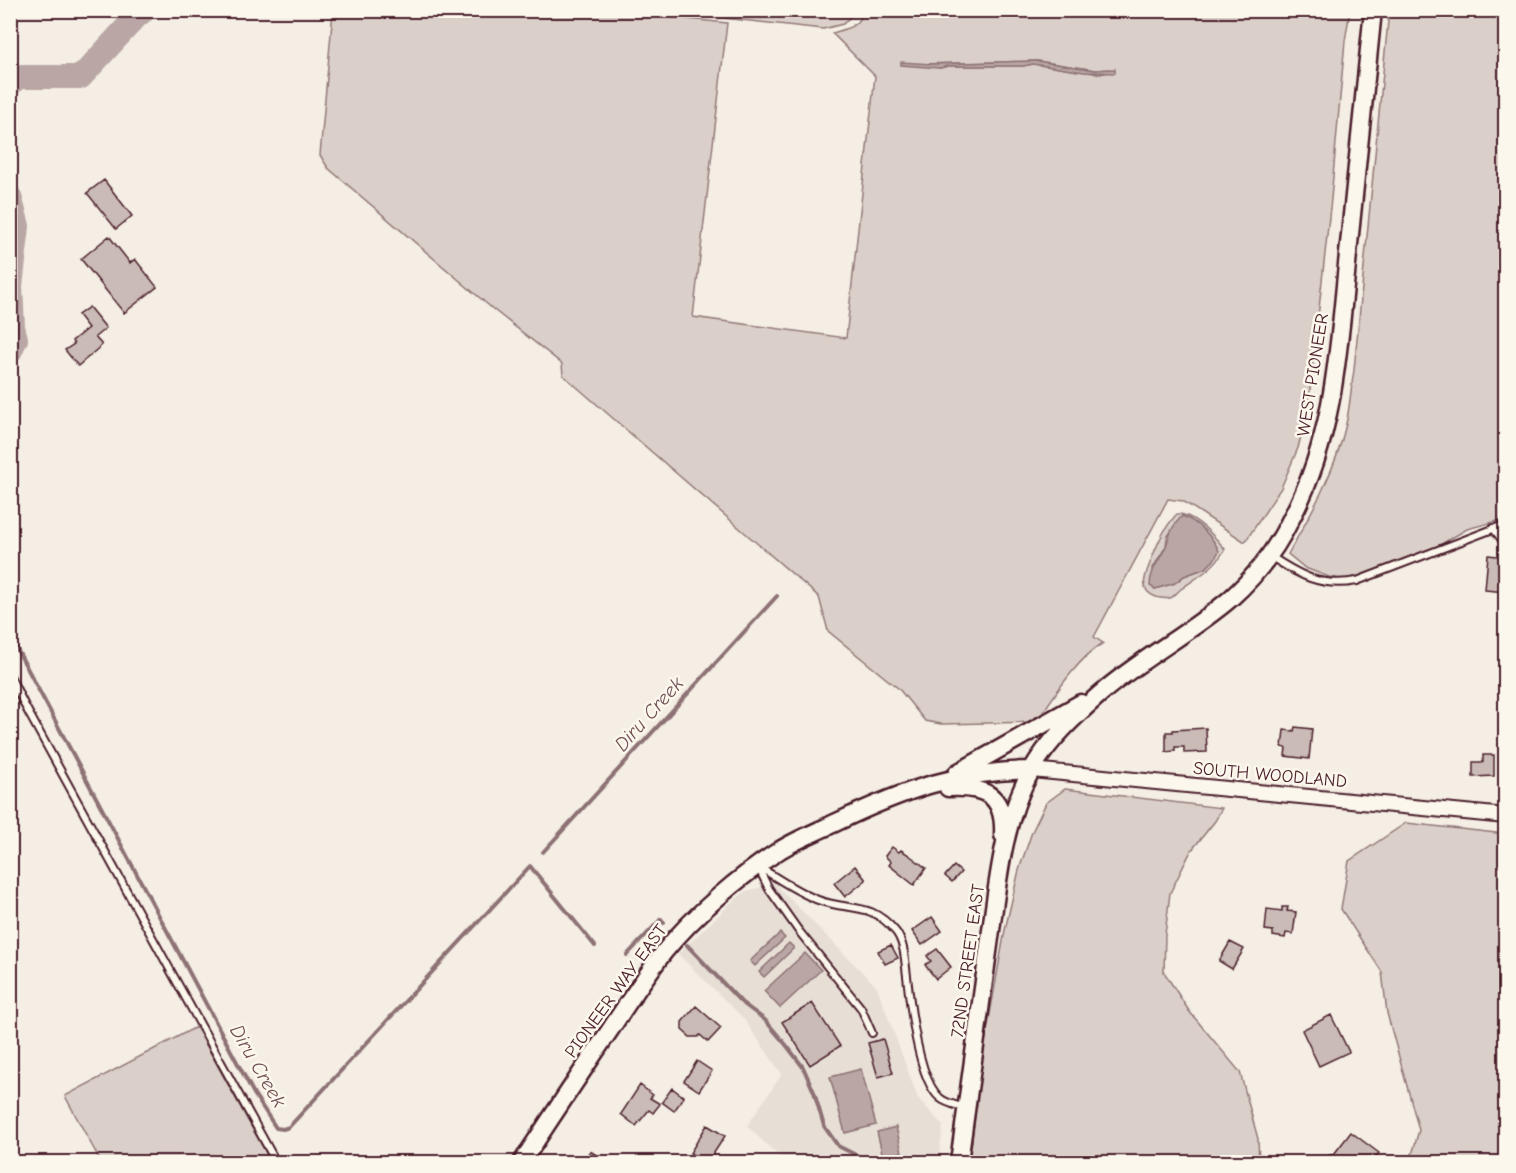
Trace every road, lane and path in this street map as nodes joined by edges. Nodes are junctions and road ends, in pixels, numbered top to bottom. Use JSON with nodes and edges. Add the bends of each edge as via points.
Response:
{"nodes":[{"id":1,"x":1373,"y":10,"type":"edge"},
{"id":2,"x":1506,"y":524,"type":"edge"},
{"id":3,"x":1493,"y":528,"type":"junction"},
{"id":4,"x":1506,"y":545,"type":"edge"},
{"id":5,"x":1270,"y":555,"type":"junction"},
{"id":6,"x":10,"y":676,"type":"edge"},
{"id":7,"x":1103,"y":691,"type":"junction"},
{"id":8,"x":1032,"y":770,"type":"junction"},
{"id":9,"x":945,"y":779,"type":"junction"},
{"id":10,"x":911,"y":790,"type":"junction"},
{"id":11,"x":1506,"y":816,"type":"edge"},
{"id":12,"x":1001,"y":865,"type":"junction"},
{"id":13,"x":758,"y":867,"type":"junction"},
{"id":14,"x":872,"y":1033,"type":"dead end"},
{"id":15,"x":966,"y":1108,"type":"junction"},
{"id":16,"x":276,"y":1162,"type":"edge"},
{"id":17,"x":522,"y":1162,"type":"edge"},
{"id":18,"x":959,"y":1162,"type":"edge"}],
"edges":[{"from":1,"to":5,"type":"main road","name":"WEST PIONEER","via":[[1330,408],[1323,443],[1307,486]]},
{"from":2,"to":3,"type":"lane"},
{"from":3,"to":4,"type":"lane"},
{"from":3,"to":5,"type":"lane","via":[[1341,584],[1300,575]]},
{"from":5,"to":7,"type":"main road","name":"WEST PIONEER","via":[[1230,599]]},
{"from":6,"to":16,"type":"lane"},
{"from":7,"to":8,"type":"main road","name":"WEST PIONEER","via":[[1068,724]]},
{"from":7,"to":9,"type":"main road"},
{"from":8,"to":9,"type":"main road","name":"PIONEER WAY EAST"},
{"from":8,"to":11,"type":"street","name":"SOUTH WOODLAND"},
{"from":8,"to":12,"type":"main road","name":"72ND STREET EAST","via":[[1014,812]]},
{"from":9,"to":10,"type":"main road","name":"PIONEER WAY EAST"},
{"from":10,"to":12,"type":"main road","via":[[969,787],[990,794],[1001,812]]},
{"from":10,"to":13,"type":"main road","name":"PIONEER WAY EAST","via":[[810,834]]},
{"from":12,"to":15,"type":"main road","name":"72ND STREET EAST"},
{"from":13,"to":14,"type":"lane","via":[[798,930],[861,1008]]},
{"from":13,"to":15,"type":"lane","via":[[819,901],[871,910],[897,933],[928,1083],[938,1097]]},
{"from":13,"to":17,"type":"main road","name":"PIONEER WAY EAST","via":[[665,951]]},
{"from":15,"to":18,"type":"main road","name":"72ND STREET EAST"}]}
